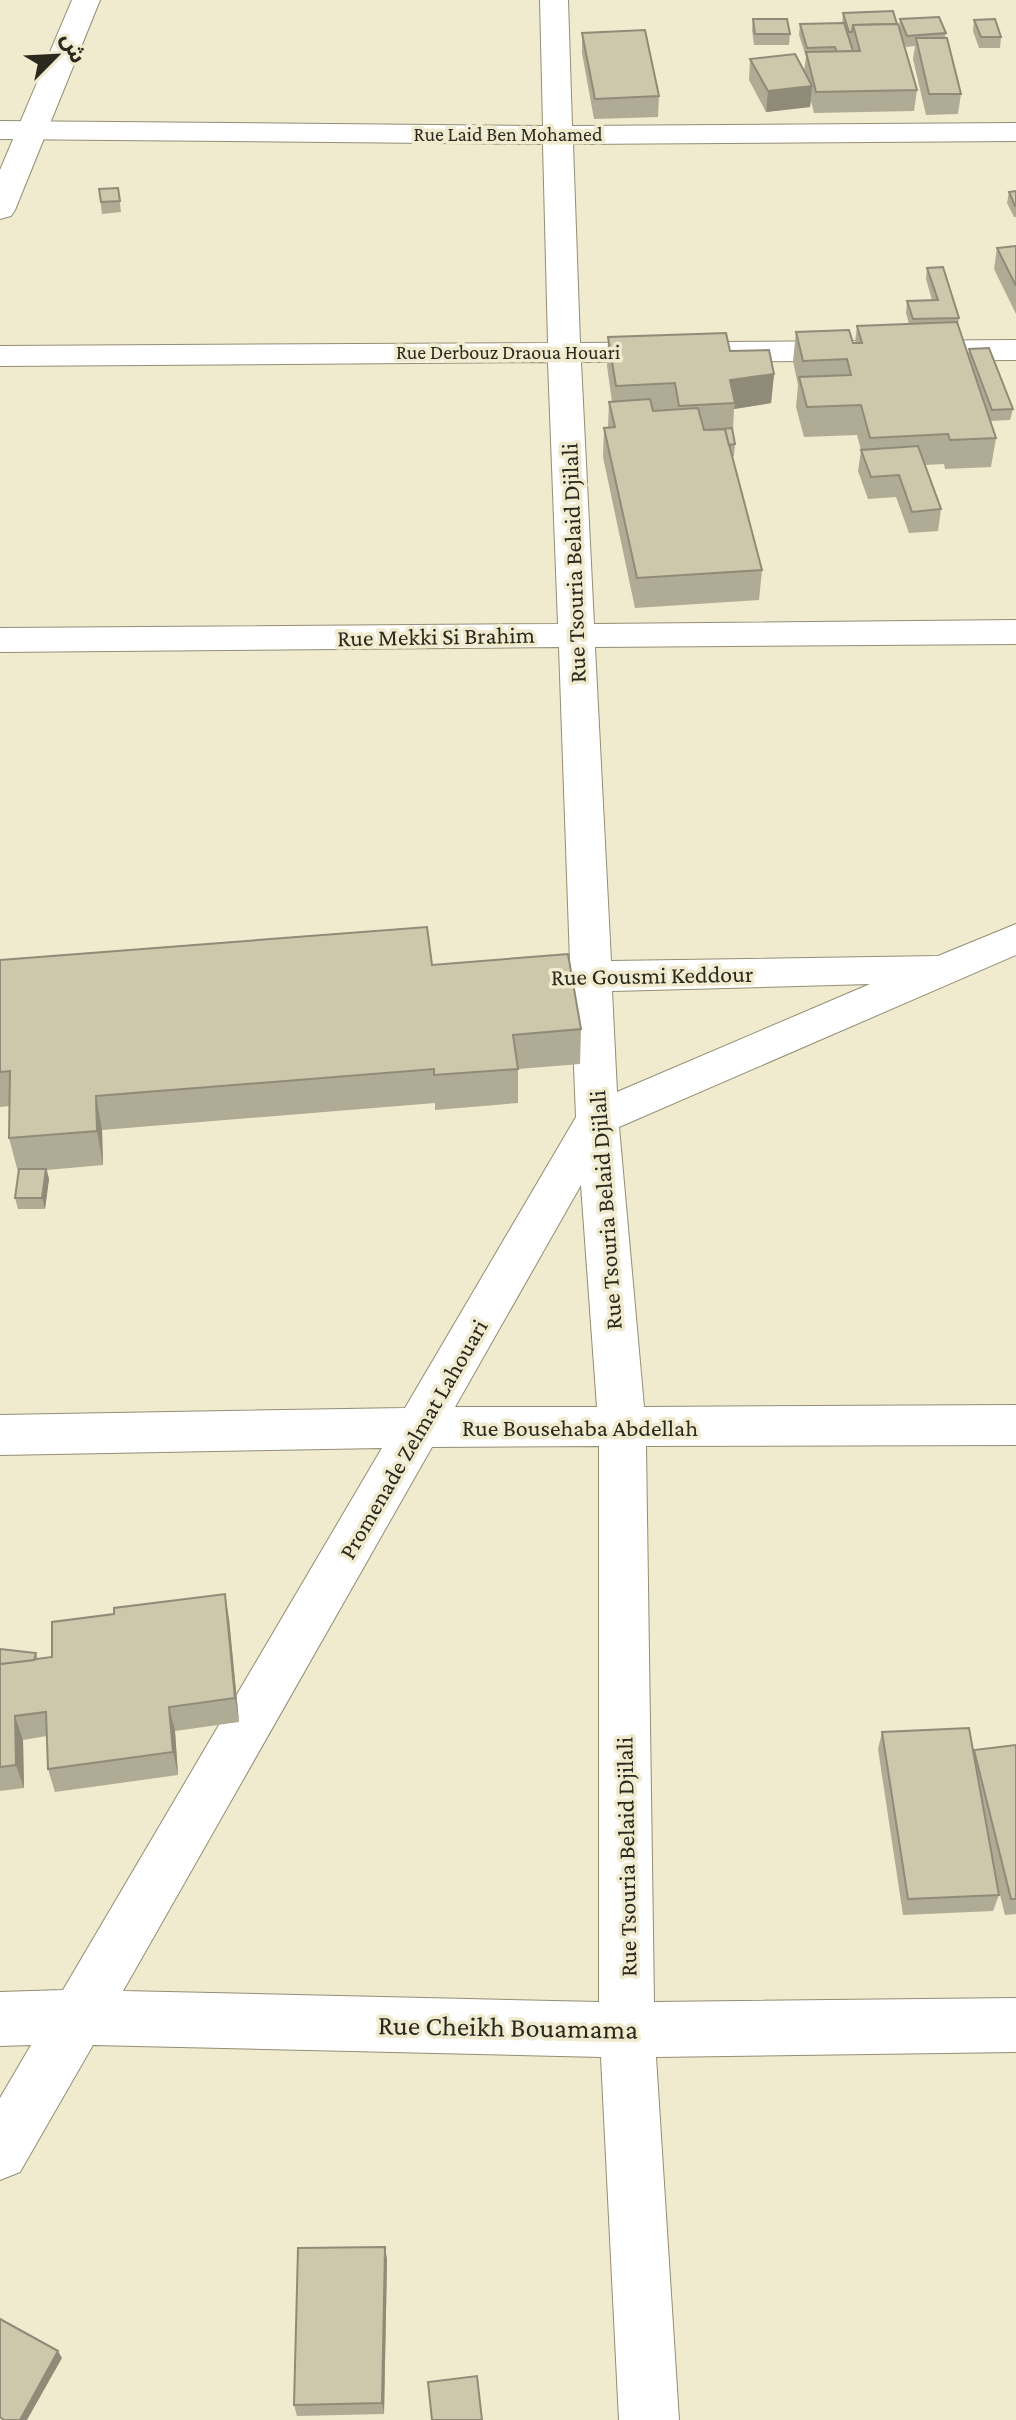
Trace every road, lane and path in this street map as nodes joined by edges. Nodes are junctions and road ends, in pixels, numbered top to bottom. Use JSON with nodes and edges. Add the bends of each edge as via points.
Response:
{"nodes":[{"id":1,"x":86,"y":0,"type":"edge"},
{"id":2,"x":554,"y":0,"type":"edge"},
{"id":3,"x":14,"y":131,"type":"edge"},
{"id":4,"x":1016,"y":132,"type":"edge"},
{"id":5,"x":559,"y":135,"type":"junction"},
{"id":6,"x":0,"y":210,"type":"edge"},
{"id":7,"x":1016,"y":350,"type":"edge"},
{"id":8,"x":564,"y":351,"type":"junction"},
{"id":9,"x":0,"y":356,"type":"edge"},
{"id":10,"x":1016,"y":632,"type":"edge"},
{"id":11,"x":575,"y":635,"type":"junction"},
{"id":12,"x":0,"y":640,"type":"edge"},
{"id":13,"x":1016,"y":939,"type":"edge"},
{"id":14,"x":953,"y":967,"type":"junction"},
{"id":15,"x":1016,"y":967,"type":"edge"},
{"id":16,"x":531,"y":977,"type":"edge"},
{"id":17,"x":594,"y":977,"type":"junction"},
{"id":18,"x":597,"y":1118,"type":"junction"},
{"id":19,"x":1016,"y":1425,"type":"edge"},
{"id":20,"x":421,"y":1427,"type":"junction"},
{"id":21,"x":622,"y":1428,"type":"junction"},
{"id":22,"x":0,"y":1435,"type":"edge"},
{"id":23,"x":77,"y":2017,"type":"junction"},
{"id":24,"x":0,"y":2019,"type":"edge"},
{"id":25,"x":1016,"y":2025,"type":"edge"},
{"id":26,"x":627,"y":2030,"type":"junction"},
{"id":27,"x":0,"y":2152,"type":"edge"},
{"id":28,"x":649,"y":2420,"type":"edge"}],
"edges":[{"from":1,"to":3,"type":"street"},
{"from":2,"to":5,"type":"street","name":"Rue Tsouria Belaid Djilali"},
{"from":3,"to":5,"type":"street","name":"Rue Laid Ben Mohamed"},
{"from":3,"to":6,"type":"street"},
{"from":4,"to":5,"type":"street","name":"Rue Laid Ben Mohamed"},
{"from":5,"to":8,"type":"street","name":"Rue Tsouria Belaid Djilali"},
{"from":7,"to":8,"type":"street","name":"Rue Derbouz Draoua Houari"},
{"from":8,"to":9,"type":"street","name":"Rue Derbouz Draoua Houari"},
{"from":8,"to":11,"type":"street","name":"Rue Tsouria Belaid Djilali"},
{"from":10,"to":11,"type":"street","name":"Rue Mekki Si Brahim"},
{"from":11,"to":12,"type":"street","name":"Rue Mekki Si Brahim"},
{"from":11,"to":17,"type":"street","name":"Rue Tsouria Belaid Djilali"},
{"from":13,"to":14,"type":"street"},
{"from":14,"to":15,"type":"street","name":"Rue Gousmi Keddour"},
{"from":14,"to":17,"type":"street","name":"Rue Gousmi Keddour"},
{"from":14,"to":18,"type":"street"},
{"from":16,"to":17,"type":"street","name":"Rue Gousmi Keddour"},
{"from":17,"to":18,"type":"street","name":"Rue Tsouria Belaid Djilali"},
{"from":18,"to":20,"type":"street","name":"Promenade Zelmat Lahouari"},
{"from":18,"to":21,"type":"street","name":"Rue Tsouria Belaid Djilali"},
{"from":19,"to":21,"type":"street","name":"Rue Bousehaba Abdellah"},
{"from":20,"to":21,"type":"street","name":"Rue Bousehaba Abdellah"},
{"from":20,"to":22,"type":"street","name":"Rue Bousehaba Abdellah"},
{"from":20,"to":23,"type":"street","name":"Promenade Zelmat Lahouari"},
{"from":21,"to":26,"type":"street","name":"Rue Tsouria Belaid Djilali"},
{"from":23,"to":24,"type":"street","name":"Rue Cheikh Bouamama"},
{"from":23,"to":26,"type":"street","name":"Rue Cheikh Bouamama"},
{"from":23,"to":27,"type":"street","name":"Promenade Zelmat Lahouari"},
{"from":25,"to":26,"type":"street","name":"Rue Cheikh Bouamama"},
{"from":26,"to":28,"type":"street","name":"Rue Tsouria Belaid Djilali"}]}
